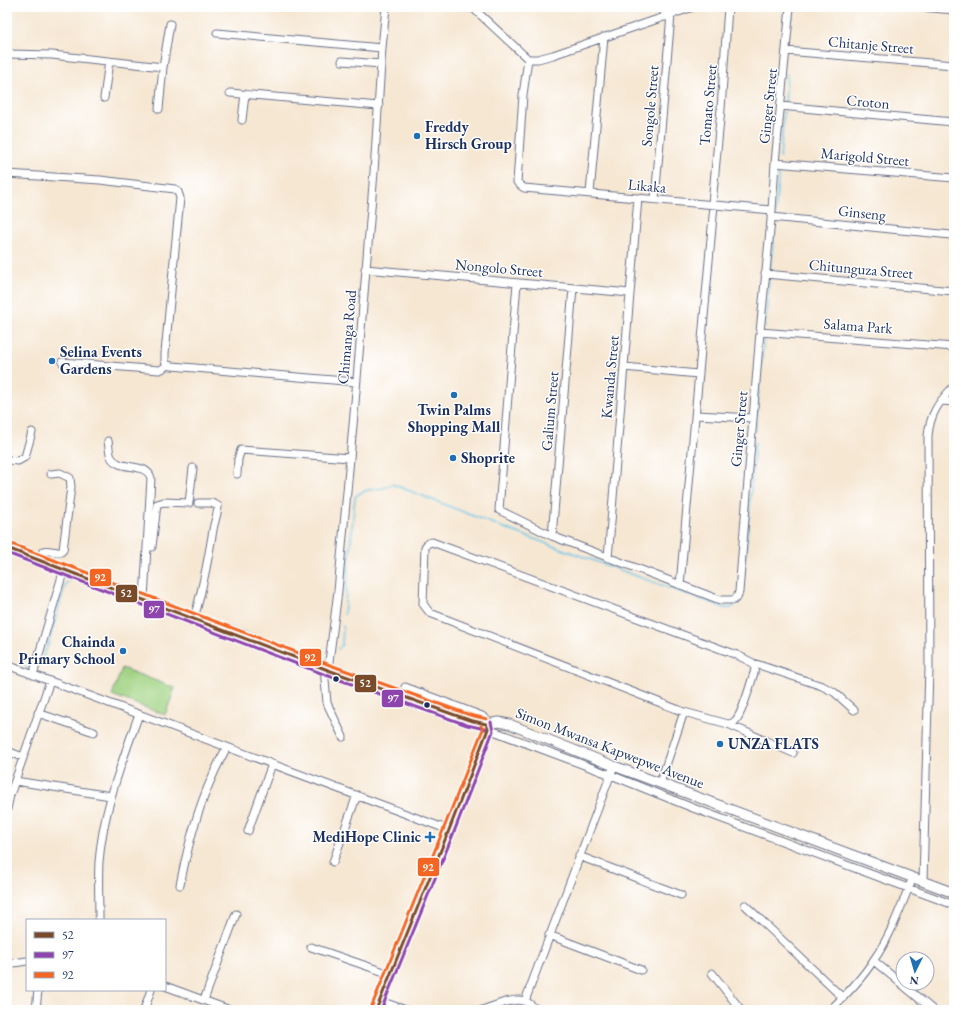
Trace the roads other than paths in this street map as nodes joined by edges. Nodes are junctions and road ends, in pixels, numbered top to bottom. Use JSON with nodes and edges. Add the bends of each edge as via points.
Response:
{"nodes":[{"id":1,"x":386,"y":7,"type":"edge"},
{"id":2,"x":472,"y":7,"type":"edge"},
{"id":3,"x":662,"y":7,"type":"edge"},
{"id":4,"x":693,"y":7,"type":"edge"},
{"id":5,"x":728,"y":7,"type":"edge"},
{"id":6,"x":790,"y":7,"type":"edge"},
{"id":7,"x":921,"y":7,"type":"edge"},
{"id":8,"x":954,"y":10,"type":"edge"},
{"id":9,"x":668,"y":16,"type":"junction"},
{"id":10,"x":170,"y":24,"type":"dead end"},
{"id":11,"x":217,"y":33,"type":"dead end"},
{"id":12,"x":604,"y":37,"type":"junction"},
{"id":13,"x":382,"y":48,"type":"junction"},
{"id":14,"x":786,"y":51,"type":"junction"},
{"id":15,"x":7,"y":54,"type":"edge"},
{"id":16,"x":528,"y":59,"type":"junction"},
{"id":17,"x":342,"y":60,"type":"dead end"},
{"id":18,"x":109,"y":61,"type":"junction"},
{"id":19,"x":381,"y":64,"type":"junction"},
{"id":20,"x":954,"y":65,"type":"edge"},
{"id":21,"x":162,"y":67,"type":"junction"},
{"id":22,"x":230,"y":93,"type":"dead end"},
{"id":23,"x":245,"y":94,"type":"junction"},
{"id":24,"x":104,"y":98,"type":"dead end"},
{"id":25,"x":379,"y":106,"type":"junction"},
{"id":26,"x":781,"y":106,"type":"junction"},
{"id":27,"x":159,"y":109,"type":"dead end"},
{"id":28,"x":242,"y":120,"type":"dead end"},
{"id":29,"x":953,"y":122,"type":"edge"},
{"id":30,"x":775,"y":163,"type":"junction"},
{"id":31,"x":7,"y":174,"type":"edge"},
{"id":32,"x":954,"y":178,"type":"edge"},
{"id":33,"x":590,"y":194,"type":"junction"},
{"id":34,"x":638,"y":198,"type":"junction"},
{"id":35,"x":655,"y":199,"type":"junction"},
{"id":36,"x":713,"y":204,"type":"junction"},
{"id":37,"x":771,"y":214,"type":"junction"},
{"id":38,"x":950,"y":235,"type":"dead end"},
{"id":39,"x":365,"y":269,"type":"junction"},
{"id":40,"x":765,"y":274,"type":"junction"},
{"id":41,"x":516,"y":283,"type":"junction"},
{"id":42,"x":573,"y":288,"type":"junction"},
{"id":43,"x":954,"y":291,"type":"edge"},
{"id":44,"x":630,"y":293,"type":"junction"},
{"id":45,"x":760,"y":332,"type":"junction"},
{"id":46,"x":954,"y":347,"type":"edge"},
{"id":47,"x":62,"y":362,"type":"dead end"},
{"id":48,"x":167,"y":365,"type":"junction"},
{"id":49,"x":624,"y":367,"type":"junction"},
{"id":50,"x":698,"y":374,"type":"junction"},
{"id":51,"x":356,"y":382,"type":"junction"},
{"id":52,"x":954,"y":386,"type":"edge"},
{"id":53,"x":940,"y":401,"type":"junction"},
{"id":54,"x":954,"y":402,"type":"edge"},
{"id":55,"x":696,"y":415,"type":"junction"},
{"id":56,"x":753,"y":418,"type":"junction"},
{"id":57,"x":32,"y":432,"type":"dead end"},
{"id":58,"x":108,"y":442,"type":"dead end"},
{"id":59,"x":350,"y":458,"type":"junction"},
{"id":60,"x":7,"y":460,"type":"edge"},
{"id":61,"x":193,"y":468,"type":"dead end"},
{"id":62,"x":51,"y":474,"type":"dead end"},
{"id":63,"x":237,"y":474,"type":"dead end"},
{"id":64,"x":198,"y":503,"type":"dead end"},
{"id":65,"x":552,"y":536,"type":"junction"},
{"id":66,"x":7,"y":548,"type":"edge"},
{"id":67,"x":608,"y":558,"type":"junction"},
{"id":68,"x":39,"y":560,"type":"junction"},
{"id":69,"x":64,"y":569,"type":"junction"},
{"id":70,"x":680,"y":585,"type":"junction"},
{"id":71,"x":145,"y":588,"type":"junction"},
{"id":72,"x":144,"y":600,"type":"junction"},
{"id":73,"x":194,"y":618,"type":"junction"},
{"id":74,"x":753,"y":663,"type":"junction"},
{"id":75,"x":7,"y":665,"type":"edge"},
{"id":76,"x":326,"y":669,"type":"junction"},
{"id":77,"x":33,"y":675,"type":"junction"},
{"id":78,"x":50,"y":681,"type":"junction"},
{"id":79,"x":405,"y":686,"type":"dead end"},
{"id":80,"x":854,"y":710,"type":"dead end"},
{"id":81,"x":684,"y":712,"type":"junction"},
{"id":82,"x":38,"y":713,"type":"junction"},
{"id":83,"x":139,"y":714,"type":"junction"},
{"id":84,"x":728,"y":724,"type":"junction"},
{"id":85,"x":487,"y":726,"type":"junction"},
{"id":86,"x":94,"y":732,"type":"dead end"},
{"id":87,"x":343,"y":737,"type":"dead end"},
{"id":88,"x":227,"y":747,"type":"junction"},
{"id":89,"x":7,"y":751,"type":"edge"},
{"id":90,"x":793,"y":753,"type":"dead end"},
{"id":91,"x":23,"y":757,"type":"junction"},
{"id":92,"x":272,"y":764,"type":"junction"},
{"id":93,"x":614,"y":766,"type":"junction"},
{"id":94,"x":611,"y":775,"type":"junction"},
{"id":95,"x":15,"y":781,"type":"junction"},
{"id":96,"x":660,"y":783,"type":"junction"},
{"id":97,"x":357,"y":795,"type":"junction"},
{"id":98,"x":111,"y":796,"type":"junction"},
{"id":99,"x":7,"y":809,"type":"edge"},
{"id":100,"x":774,"y":826,"type":"junction"},
{"id":101,"x":449,"y":830,"type":"junction"},
{"id":102,"x":248,"y":831,"type":"dead end"},
{"id":103,"x":769,"y":836,"type":"junction"},
{"id":104,"x":579,"y":856,"type":"junction"},
{"id":105,"x":333,"y":862,"type":"dead end"},
{"id":106,"x":913,"y":877,"type":"junction"},
{"id":107,"x":923,"y":881,"type":"junction"},
{"id":108,"x":180,"y":885,"type":"dead end"},
{"id":109,"x":908,"y":889,"type":"junction"},
{"id":110,"x":954,"y":893,"type":"edge"},
{"id":111,"x":681,"y":894,"type":"dead end"},
{"id":112,"x":746,"y":905,"type":"dead end"},
{"id":113,"x":954,"y":905,"type":"edge"},
{"id":114,"x":236,"y":914,"type":"dead end"},
{"id":115,"x":99,"y":919,"type":"edge"},
{"id":116,"x":549,"y":935,"type":"junction"},
{"id":117,"x":311,"y":947,"type":"dead end"},
{"id":118,"x":26,"y":961,"type":"edge"},
{"id":119,"x":874,"y":961,"type":"junction"},
{"id":120,"x":7,"y":964,"type":"edge"},
{"id":121,"x":641,"y":970,"type":"dead end"},
{"id":122,"x":712,"y":973,"type":"dead end"},
{"id":123,"x":390,"y":974,"type":"junction"},
{"id":124,"x":166,"y":986,"type":"edge"},
{"id":125,"x":38,"y":991,"type":"edge"},
{"id":126,"x":151,"y":991,"type":"edge"},
{"id":127,"x":843,"y":998,"type":"junction"},
{"id":128,"x":204,"y":1000,"type":"junction"},
{"id":129,"x":380,"y":1001,"type":"junction"},
{"id":130,"x":525,"y":1001,"type":"junction"},
{"id":131,"x":36,"y":1010,"type":"edge"},
{"id":132,"x":144,"y":1010,"type":"edge"},
{"id":133,"x":230,"y":1010,"type":"edge"},
{"id":134,"x":376,"y":1010,"type":"edge"},
{"id":135,"x":406,"y":1010,"type":"edge"},
{"id":136,"x":482,"y":1010,"type":"edge"},
{"id":137,"x":537,"y":1010,"type":"edge"},
{"id":138,"x":741,"y":1010,"type":"edge"},
{"id":139,"x":830,"y":1010,"type":"edge"},
{"id":140,"x":933,"y":1010,"type":"edge"}],
"edges":[{"from":1,"to":13,"type":"street","name":"Chimanga Road"},
{"from":2,"to":16,"type":"street"},
{"from":3,"to":9,"type":"street"},
{"from":4,"to":9,"type":"street"},
{"from":5,"to":36,"type":"street","name":"Tomato Street"},
{"from":6,"to":14,"type":"street","name":"Ginger Street"},
{"from":7,"to":8,"type":"street"},
{"from":9,"to":12,"type":"street"},
{"from":9,"to":35,"type":"street","name":"Songole Street"},
{"from":10,"to":21,"type":"street"},
{"from":11,"to":13,"type":"street"},
{"from":12,"to":16,"type":"street","via":[[553,55]]},
{"from":12,"to":33,"type":"street"},
{"from":13,"to":19,"type":"street","name":"Chimanga Road"},
{"from":14,"to":20,"type":"street","name":"Chitanje Street"},
{"from":14,"to":26,"type":"street","name":"Ginger Street"},
{"from":15,"to":18,"type":"street","via":[[52,55]]},
{"from":16,"to":33,"type":"street","name":"Likaka","via":[[517,182],[524,188]]},
{"from":17,"to":19,"type":"street"},
{"from":18,"to":21,"type":"street"},
{"from":18,"to":24,"type":"street"},
{"from":19,"to":25,"type":"street","name":"Chimanga Road"},
{"from":21,"to":27,"type":"street"},
{"from":22,"to":23,"type":"street"},
{"from":23,"to":25,"type":"street"},
{"from":23,"to":28,"type":"street"},
{"from":25,"to":39,"type":"street","name":"Chimanga Road"},
{"from":26,"to":29,"type":"street","name":"Croton"},
{"from":26,"to":30,"type":"street","name":"Ginger Street"},
{"from":30,"to":32,"type":"street","name":"Marigold Street"},
{"from":30,"to":37,"type":"street","name":"Ginger Street"},
{"from":31,"to":48,"type":"street","via":[[100,180],[175,189],[178,192],[180,198],[165,353]]},
{"from":33,"to":34,"type":"street","name":"Likaka"},
{"from":34,"to":35,"type":"street","name":"Likaka"},
{"from":34,"to":44,"type":"street","name":"Kwanda Street"},
{"from":35,"to":36,"type":"street","name":"Likaka"},
{"from":36,"to":37,"type":"street","name":"Likaka"},
{"from":36,"to":50,"type":"street","name":"Tomato Street"},
{"from":37,"to":38,"type":"street","name":"Ginseng"},
{"from":37,"to":40,"type":"street","name":"Ginger Street"},
{"from":39,"to":41,"type":"street","name":"Nongolo Street"},
{"from":39,"to":51,"type":"street","name":"Chimanga Road"},
{"from":40,"to":43,"type":"street","name":"Chitunguza Street"},
{"from":40,"to":45,"type":"street","name":"Ginger Street"},
{"from":41,"to":42,"type":"street","name":"Nongolo Street"},
{"from":41,"to":65,"type":"street","name":"Ginger Street","via":[[499,510]]},
{"from":42,"to":44,"type":"street","name":"Nongolo Street"},
{"from":42,"to":65,"type":"street","name":"Galium Street"},
{"from":44,"to":49,"type":"street","name":"Kwanda Street"},
{"from":45,"to":46,"type":"street","name":"Salama Park"},
{"from":45,"to":56,"type":"street","name":"Ginger Street"},
{"from":47,"to":48,"type":"street","via":[[160,370]]},
{"from":48,"to":51,"type":"street"},
{"from":49,"to":50,"type":"street"},
{"from":49,"to":67,"type":"street","name":"Kwanda Street"},
{"from":50,"to":55,"type":"street","name":"Tomato Street"},
{"from":51,"to":59,"type":"street","name":"Chimanga Road"},
{"from":52,"to":53,"type":"street"},
{"from":53,"to":54,"type":"street"},
{"from":53,"to":107,"type":"street","via":[[932,416],[928,436],[929,683]]},
{"from":55,"to":56,"type":"street"},
{"from":55,"to":70,"type":"street","name":"Tomato Street"},
{"from":56,"to":70,"type":"street","name":"Ginger Street","via":[[737,597],[734,600],[720,600]]},
{"from":57,"to":60,"type":"street","via":[[25,457],[18,461]]},
{"from":58,"to":71,"type":"street","via":[[110,456],[114,460],[150,473]]},
{"from":59,"to":63,"type":"street","via":[[241,450]]},
{"from":59,"to":76,"type":"street","name":"Chimanga Road","via":[[338,591]]},
{"from":61,"to":71,"type":"street","via":[[189,503],[157,504],[149,580]]},
{"from":62,"to":68,"type":"street","via":[[60,473],[70,478],[71,487],[62,550],[43,551]]},
{"from":64,"to":73,"type":"street","via":[[212,503],[218,506],[218,509]]},
{"from":65,"to":67,"type":"street","name":"Ginger Street"},
{"from":66,"to":68,"type":"main road","name":"Simon Mwansa Kapwepwe Avenue"},
{"from":67,"to":70,"type":"street","name":"Ginger Street"},
{"from":68,"to":69,"type":"main road","name":"Simon Mwansa Kapwepwe Avenue"},
{"from":69,"to":72,"type":"main road","name":"Simon Mwansa Kapwepwe Avenue"},
{"from":69,"to":77,"type":"street"},
{"from":71,"to":72,"type":"street"},
{"from":72,"to":73,"type":"main road","name":"Simon Mwansa Kapwepwe Avenue"},
{"from":73,"to":76,"type":"main road","name":"Simon Mwansa Kapwepwe Avenue"},
{"from":74,"to":80,"type":"street","via":[[822,686],[834,692]]},
{"from":74,"to":81,"type":"street","via":[[432,542],[425,547],[424,604],[430,613]]},
{"from":74,"to":84,"type":"street","via":[[754,673],[739,714],[733,724]]},
{"from":75,"to":77,"type":"street"},
{"from":76,"to":85,"type":"main road","name":"Simon Mwansa Kapwepwe Avenue"},
{"from":76,"to":87,"type":"street","name":"Chimanga Road","via":[[327,703]]},
{"from":77,"to":78,"type":"street"},
{"from":78,"to":82,"type":"street"},
{"from":78,"to":83,"type":"street"},
{"from":79,"to":85,"type":"street","via":[[482,716],[486,719]]},
{"from":81,"to":84,"type":"street"},
{"from":81,"to":96,"type":"street"},
{"from":82,"to":86,"type":"street"},
{"from":82,"to":91,"type":"street"},
{"from":83,"to":88,"type":"street"},
{"from":83,"to":98,"type":"street"},
{"from":84,"to":90,"type":"street"},
{"from":85,"to":93,"type":"main road","name":"Simon Mwansa Kapwepwe Avenue","via":[[499,722],[510,724]]},
{"from":85,"to":94,"type":"street"},
{"from":85,"to":101,"type":"main road"},
{"from":88,"to":92,"type":"street"},
{"from":88,"to":108,"type":"street","via":[[217,765],[194,824]]},
{"from":89,"to":91,"type":"street"},
{"from":91,"to":95,"type":"street"},
{"from":92,"to":97,"type":"street"},
{"from":92,"to":102,"type":"street"},
{"from":93,"to":94,"type":"street"},
{"from":93,"to":96,"type":"main road","name":"Simon Mwansa Kapwepwe Avenue"},
{"from":94,"to":103,"type":"street"},
{"from":94,"to":104,"type":"street"},
{"from":95,"to":98,"type":"street"},
{"from":95,"to":99,"type":"street"},
{"from":96,"to":100,"type":"main road","name":"Simon Mwansa Kapwepwe Avenue"},
{"from":97,"to":101,"type":"street"},
{"from":97,"to":105,"type":"street"},
{"from":98,"to":115,"type":"street","via":[[99,861]]},
{"from":100,"to":103,"type":"street"},
{"from":100,"to":106,"type":"main road","name":"Simon Mwansa Kapwepwe Avenue"},
{"from":101,"to":123,"type":"main road"},
{"from":103,"to":109,"type":"street"},
{"from":104,"to":111,"type":"street"},
{"from":104,"to":116,"type":"street"},
{"from":106,"to":107,"type":"main road","name":"Simon Mwansa Kapwepwe Avenue"},
{"from":106,"to":109,"type":"street"},
{"from":107,"to":110,"type":"main road","name":"Simon Mwansa Kapwepwe Avenue"},
{"from":109,"to":113,"type":"street"},
{"from":109,"to":119,"type":"street","via":[[893,926]]},
{"from":112,"to":127,"type":"street"},
{"from":114,"to":128,"type":"street"},
{"from":116,"to":121,"type":"street"},
{"from":116,"to":130,"type":"street"},
{"from":117,"to":123,"type":"street"},
{"from":118,"to":120,"type":"street"},
{"from":119,"to":127,"type":"street"},
{"from":119,"to":140,"type":"street"},
{"from":122,"to":138,"type":"street"},
{"from":123,"to":129,"type":"main road"},
{"from":124,"to":128,"type":"street"},
{"from":125,"to":131,"type":"street"},
{"from":126,"to":132,"type":"street"},
{"from":127,"to":139,"type":"street"},
{"from":128,"to":133,"type":"street"},
{"from":129,"to":134,"type":"main road"},
{"from":129,"to":135,"type":"street"},
{"from":130,"to":136,"type":"street","via":[[512,1001]]},
{"from":130,"to":137,"type":"street"}]}
